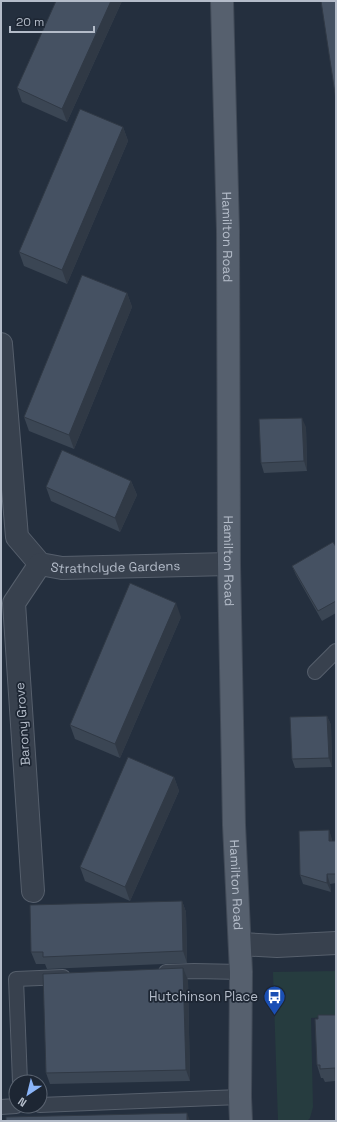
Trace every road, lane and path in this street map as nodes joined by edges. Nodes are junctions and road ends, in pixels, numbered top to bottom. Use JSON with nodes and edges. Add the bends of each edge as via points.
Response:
{"nodes":[{"id":1,"x":222,"y":1,"type":"edge"},
{"id":2,"x":1,"y":344,"type":"edge"},
{"id":3,"x":40,"y":564,"type":"junction"},
{"id":4,"x":229,"y":564,"type":"junction"},
{"id":5,"x":336,"y":651,"type":"edge"},
{"id":6,"x":315,"y":672,"type":"dead end"},
{"id":7,"x":33,"y":892,"type":"dead end"},
{"id":8,"x":336,"y":943,"type":"edge"},
{"id":9,"x":240,"y":944,"type":"junction"},
{"id":10,"x":241,"y":972,"type":"junction"},
{"id":11,"x":155,"y":973,"type":"edge"},
{"id":12,"x":78,"y":976,"type":"edge"},
{"id":13,"x":20,"y":1074,"type":"edge"},
{"id":14,"x":240,"y":1097,"type":"junction"},
{"id":15,"x":48,"y":1105,"type":"edge"},
{"id":16,"x":241,"y":1121,"type":"edge"}],
"edges":[{"from":1,"to":4,"type":"main road","name":"Hamilton Road","via":[[228,231]]},
{"from":2,"to":3,"type":"street","name":"Strathclyde Gardens","via":[[18,537]]},
{"from":3,"to":4,"type":"street","name":"Strathclyde Gardens","via":[[62,568]]},
{"from":3,"to":7,"type":"street","name":"Barony Grove","via":[[14,603]]},
{"from":4,"to":9,"type":"main road","name":"Hamilton Road","via":[[234,825]]},
{"from":5,"to":6,"type":"lane"},
{"from":8,"to":9,"type":"street","via":[[277,946]]},
{"from":9,"to":10,"type":"main road","name":"Hamilton Road"},
{"from":10,"to":11,"type":"lane"},
{"from":10,"to":14,"type":"main road","name":"Hamilton Road"},
{"from":12,"to":13,"type":"lane","via":[[16,979]]},
{"from":14,"to":15,"type":"lane"},
{"from":14,"to":16,"type":"main road","name":"Hamilton Road"}]}
